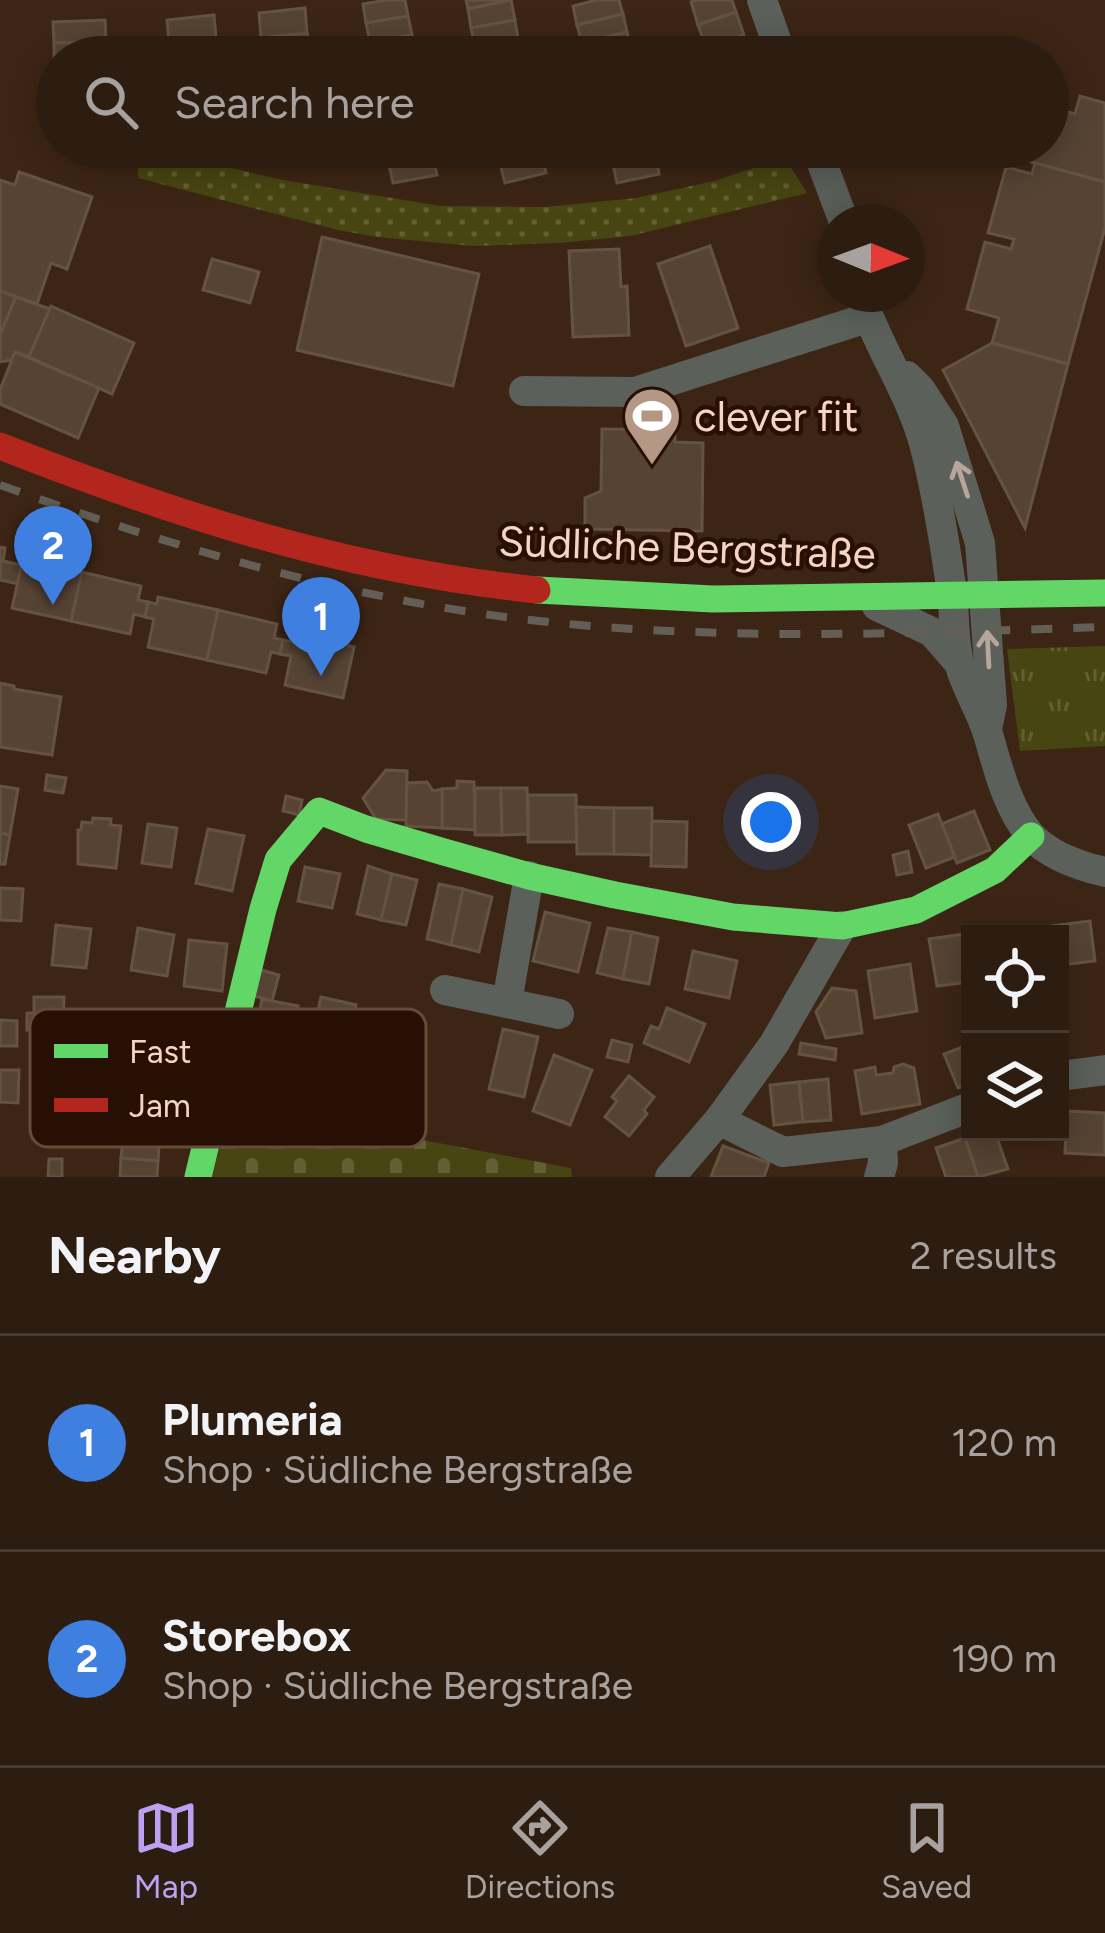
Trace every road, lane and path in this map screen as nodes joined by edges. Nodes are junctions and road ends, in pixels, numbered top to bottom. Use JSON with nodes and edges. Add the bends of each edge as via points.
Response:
{"nodes":[{"id":1,"x":762,"y":0,"type":"edge"},
{"id":2,"x":775,"y":36,"type":"edge"},
{"id":3,"x":824,"y":168,"type":"edge"},
{"id":4,"x":837,"y":204,"type":"edge"},
{"id":5,"x":848,"y":312,"type":"edge"},
{"id":6,"x":867,"y":312,"type":"edge"},
{"id":7,"x":890,"y":361,"type":"junction"},
{"id":8,"x":524,"y":391,"type":"dead end"},
{"id":9,"x":0,"y":446,"type":"edge"},
{"id":10,"x":986,"y":593,"type":"junction"},
{"id":11,"x":1105,"y":593,"type":"edge"},
{"id":12,"x":952,"y":594,"type":"junction"},
{"id":13,"x":856,"y":596,"type":"junction"},
{"id":14,"x":958,"y":663,"type":"junction"},
{"id":15,"x":986,"y":729,"type":"junction"},
{"id":16,"x":1031,"y":836,"type":"junction"},
{"id":17,"x":1105,"y":872,"type":"edge"},
{"id":18,"x":529,"y":876,"type":"junction"},
{"id":19,"x":842,"y":926,"type":"junction"},
{"id":20,"x":445,"y":990,"type":"dead end"},
{"id":21,"x":507,"y":1003,"type":"junction"},
{"id":22,"x":239,"y":1009,"type":"edge"},
{"id":23,"x":559,"y":1014,"type":"dead end"},
{"id":24,"x":1105,"y":1070,"type":"edge"},
{"id":25,"x":1069,"y":1075,"type":"edge"},
{"id":26,"x":961,"y":1110,"type":"edge"},
{"id":27,"x":719,"y":1120,"type":"junction"},
{"id":28,"x":882,"y":1141,"type":"junction"},
{"id":29,"x":205,"y":1147,"type":"edge"},
{"id":30,"x":198,"y":1177,"type":"edge"},
{"id":31,"x":670,"y":1177,"type":"edge"},
{"id":32,"x":878,"y":1177,"type":"edge"}],
"edges":[{"from":1,"to":2,"type":"street"},
{"from":3,"to":4,"type":"street"},
{"from":5,"to":8,"type":"street","via":[[635,392]]},
{"from":6,"to":7,"type":"street"},
{"from":10,"to":7,"type":"street","one_way":true,"via":[[980,543],[944,426]]},
{"from":7,"to":12,"type":"street","via":[[924,443]]},
{"from":9,"to":13,"type":"street","name":"Südliche Bergstraße","via":[[220,527],[428,576],[626,596]]},
{"from":10,"to":11,"type":"street","name":"Südliche Bergstraße"},
{"from":10,"to":12,"type":"street","name":"Südliche Bergstraße"},
{"from":15,"to":10,"type":"street","one_way":true},
{"from":12,"to":13,"type":"street","name":"Südliche Bergstraße"},
{"from":12,"to":14,"type":"street"},
{"from":13,"to":14,"type":"street","via":[[932,632]]},
{"from":14,"to":15,"type":"street"},
{"from":15,"to":16,"type":"street"},
{"from":16,"to":17,"type":"street","via":[[1056,855]]},
{"from":16,"to":19,"type":"street","via":[[995,870],[916,910]]},
{"from":18,"to":19,"type":"street","via":[[734,917]]},
{"from":18,"to":21,"type":"street"},
{"from":18,"to":22,"type":"street","via":[[319,811],[278,860]]},
{"from":19,"to":27,"type":"street","via":[[774,1045]]},
{"from":20,"to":21,"type":"street"},
{"from":21,"to":23,"type":"street"},
{"from":24,"to":25,"type":"street"},
{"from":26,"to":28,"type":"street"},
{"from":27,"to":28,"type":"street","via":[[783,1152]]},
{"from":27,"to":31,"type":"street"},
{"from":28,"to":32,"type":"street"},
{"from":29,"to":30,"type":"street"}]}
